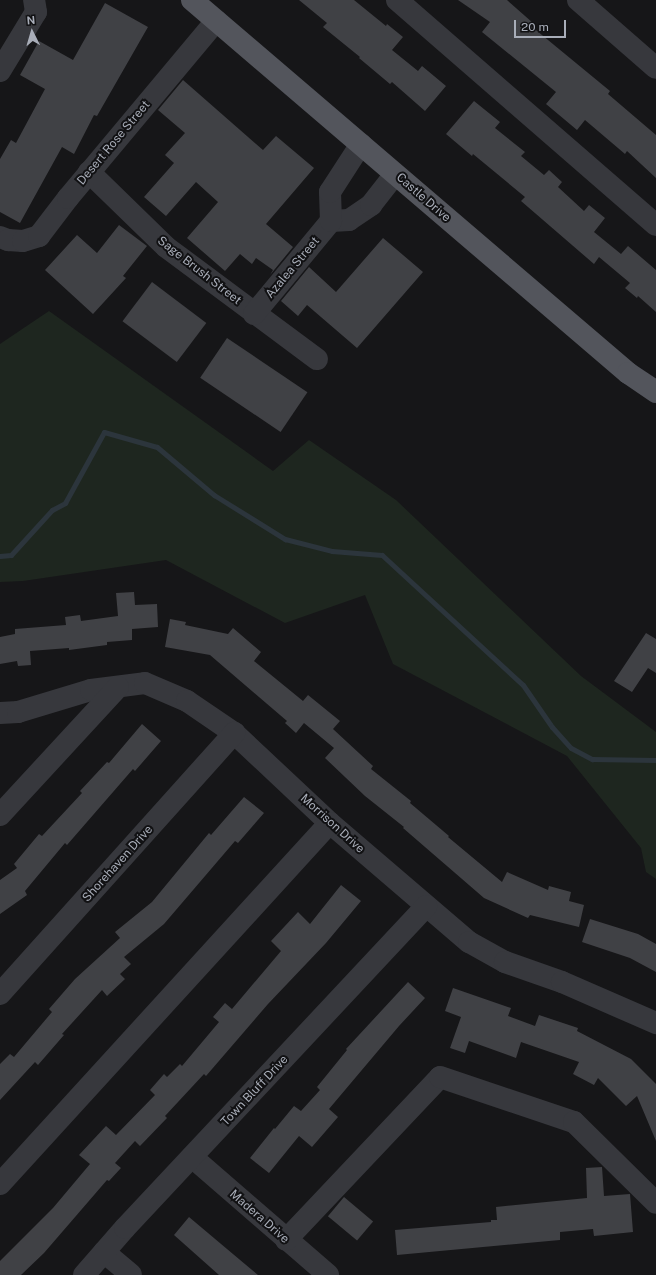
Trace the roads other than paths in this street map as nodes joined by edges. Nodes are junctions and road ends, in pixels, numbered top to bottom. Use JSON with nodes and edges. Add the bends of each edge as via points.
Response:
{"nodes":[{"id":1,"x":34,"y":0,"type":"edge"},
{"id":2,"x":192,"y":0,"type":"edge"},
{"id":3,"x":397,"y":0,"type":"edge"},
{"id":4,"x":578,"y":0,"type":"edge"},
{"id":5,"x":216,"y":21,"type":"junction"},
{"id":6,"x":656,"y":68,"type":"edge"},
{"id":7,"x":0,"y":71,"type":"edge"},
{"id":8,"x":361,"y":144,"type":"junction"},
{"id":9,"x":89,"y":172,"type":"junction"},
{"id":10,"x":395,"y":174,"type":"junction"},
{"id":11,"x":331,"y":221,"type":"junction"},
{"id":12,"x":656,"y":225,"type":"edge"},
{"id":13,"x":0,"y":237,"type":"edge"},
{"id":14,"x":254,"y":314,"type":"junction"},
{"id":15,"x":317,"y":359,"type":"dead end"},
{"id":16,"x":656,"y":392,"type":"edge"},
{"id":17,"x":118,"y":687,"type":"junction"},
{"id":18,"x":0,"y":713,"type":"edge"},
{"id":19,"x":234,"y":733,"type":"junction"},
{"id":20,"x":0,"y":815,"type":"edge"},
{"id":21,"x":330,"y":823,"type":"junction"},
{"id":22,"x":426,"y":906,"type":"junction"},
{"id":23,"x":0,"y":994,"type":"edge"},
{"id":24,"x":656,"y":1023,"type":"edge"},
{"id":25,"x":192,"y":1157,"type":"junction"},
{"id":26,"x":0,"y":1184,"type":"edge"},
{"id":27,"x":656,"y":1203,"type":"edge"},
{"id":28,"x":286,"y":1240,"type":"junction"},
{"id":29,"x":104,"y":1252,"type":"junction"},
{"id":30,"x":84,"y":1275,"type":"edge"},
{"id":31,"x":131,"y":1275,"type":"edge"},
{"id":32,"x":328,"y":1275,"type":"edge"}],
"edges":[{"from":1,"to":7,"type":"street","via":[[36,12]]},
{"from":2,"to":5,"type":"main road","name":"Castle Drive"},
{"from":3,"to":12,"type":"street"},
{"from":4,"to":6,"type":"street"},
{"from":5,"to":8,"type":"main road","name":"Castle Drive"},
{"from":5,"to":9,"type":"street","name":"Desert Rose Street"},
{"from":8,"to":10,"type":"main road","name":"Castle Drive"},
{"from":8,"to":11,"type":"street","via":[[330,192]]},
{"from":9,"to":13,"type":"street","name":"Desert Rose Street","via":[[39,236],[23,241]]},
{"from":9,"to":14,"type":"street","name":"Sage Brush Street","via":[[166,247]]},
{"from":10,"to":11,"type":"street","via":[[370,205],[349,220]]},
{"from":10,"to":16,"type":"main road","name":"Castle Drive","via":[[628,373]]},
{"from":11,"to":14,"type":"street","name":"Azalea Street"},
{"from":14,"to":15,"type":"street","name":"Sage Brush Street"},
{"from":17,"to":18,"type":"street","name":"Morrison Drive","via":[[91,690],[18,712]]},
{"from":17,"to":19,"type":"street","name":"Morrison Drive","via":[[145,683],[187,701]]},
{"from":17,"to":20,"type":"street"},
{"from":19,"to":21,"type":"street","name":"Morrison Drive"},
{"from":19,"to":23,"type":"street","name":"Shorehaven Drive"},
{"from":21,"to":22,"type":"street","name":"Morrison Drive"},
{"from":21,"to":26,"type":"street"},
{"from":22,"to":24,"type":"street","name":"Morrison Drive","via":[[469,942],[505,962],[562,982]]},
{"from":22,"to":25,"type":"street","name":"Town Bluff Drive"},
{"from":25,"to":28,"type":"street","name":"Madera Drive"},
{"from":25,"to":29,"type":"street","name":"Town Bluff Drive"},
{"from":27,"to":28,"type":"street","via":[[574,1122],[440,1077]]},
{"from":28,"to":32,"type":"street","name":"Madera Drive"},
{"from":29,"to":30,"type":"street","name":"Town Bluff Drive"},
{"from":29,"to":31,"type":"street"}]}
